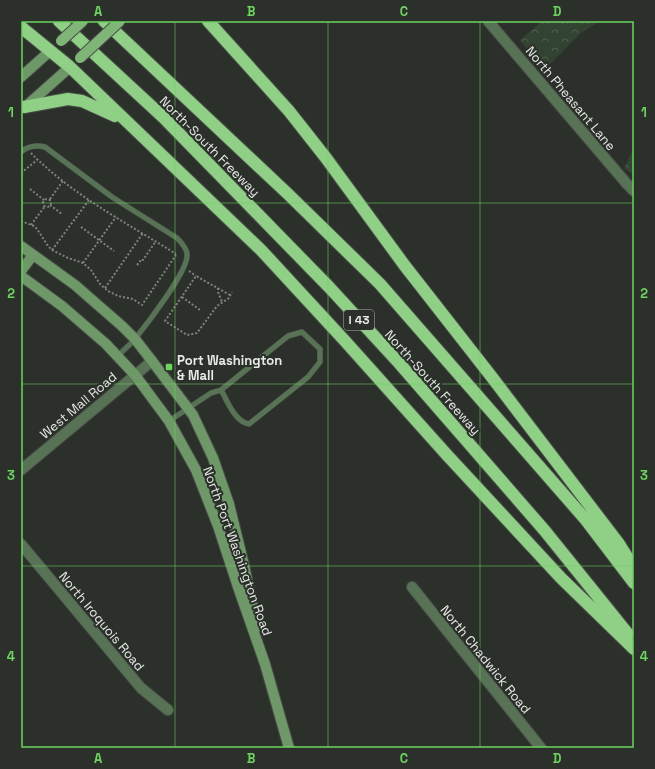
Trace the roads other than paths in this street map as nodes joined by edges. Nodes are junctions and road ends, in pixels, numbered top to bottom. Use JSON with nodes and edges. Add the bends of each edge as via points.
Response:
{"nodes":[{"id":1,"x":59,"y":21,"type":"edge"},
{"id":2,"x":83,"y":21,"type":"edge"},
{"id":3,"x":104,"y":21,"type":"edge"},
{"id":4,"x":120,"y":21,"type":"edge"},
{"id":5,"x":208,"y":21,"type":"edge"},
{"id":6,"x":488,"y":21,"type":"edge"},
{"id":7,"x":214,"y":26,"type":"edge"},
{"id":8,"x":21,"y":27,"type":"edge"},
{"id":9,"x":61,"y":41,"type":"dead end"},
{"id":10,"x":50,"y":51,"type":"junction"},
{"id":11,"x":80,"y":58,"type":"dead end"},
{"id":12,"x":70,"y":67,"type":"junction"},
{"id":13,"x":21,"y":77,"type":"edge"},
{"id":14,"x":23,"y":109,"type":"edge"},
{"id":15,"x":128,"y":123,"type":"junction"},
{"id":16,"x":23,"y":150,"type":"edge"},
{"id":17,"x":634,"y":191,"type":"edge"},
{"id":18,"x":21,"y":246,"type":"edge"},
{"id":19,"x":33,"y":255,"type":"junction"},
{"id":20,"x":21,"y":271,"type":"edge"},
{"id":21,"x":21,"y":276,"type":"edge"},
{"id":22,"x":134,"y":339,"type":"junction"},
{"id":23,"x":118,"y":356,"type":"junction"},
{"id":24,"x":152,"y":361,"type":"junction"},
{"id":25,"x":135,"y":376,"type":"junction"},
{"id":26,"x":221,"y":390,"type":"junction"},
{"id":27,"x":187,"y":408,"type":"junction"},
{"id":28,"x":169,"y":421,"type":"junction"},
{"id":29,"x":21,"y":470,"type":"edge"},
{"id":30,"x":21,"y":544,"type":"edge"},
{"id":31,"x":634,"y":568,"type":"edge"},
{"id":32,"x":634,"y":583,"type":"edge"},
{"id":33,"x":412,"y":587,"type":"dead end"},
{"id":34,"x":634,"y":642,"type":"edge"},
{"id":35,"x":634,"y":649,"type":"edge"},
{"id":36,"x":265,"y":664,"type":"junction"},
{"id":37,"x":168,"y":710,"type":"dead end"},
{"id":38,"x":289,"y":748,"type":"edge"},
{"id":39,"x":541,"y":748,"type":"edge"}],
"edges":[{"from":1,"to":34,"type":"highway","name":"North-South Freeway","number":"I 43","via":[[163,117],[329,287],[399,363],[545,531]]},
{"from":2,"to":9,"type":"main road","bridge":true},
{"from":3,"to":32,"type":"highway","name":"North-South Freeway","via":[[380,284],[586,520]]},
{"from":4,"to":11,"type":"main road","bridge":true},
{"from":5,"to":7,"type":"highway"},
{"from":6,"to":17,"type":"street","name":"North Pheasant Lane"},
{"from":7,"to":31,"type":"highway","via":[[326,158],[405,266],[619,544]]},
{"from":8,"to":10,"type":"highway"},
{"from":10,"to":12,"type":"highway"},
{"from":10,"to":13,"type":"main road"},
{"from":12,"to":14,"type":"main road"},
{"from":12,"to":15,"type":"highway"},
{"from":14,"to":15,"type":"highway","via":[[68,99],[82,101],[105,110]]},
{"from":15,"to":35,"type":"highway","via":[[261,250],[561,578]]},
{"from":16,"to":22,"type":"lane","via":[[36,145],[45,147],[112,197],[182,243],[188,254],[177,281]]},
{"from":18,"to":19,"type":"main road","name":"North Port Washington Road"},
{"from":19,"to":20,"type":"main road"},
{"from":19,"to":22,"type":"main road","name":"North Port Washington Road","via":[[86,294]]},
{"from":21,"to":23,"type":"main road","name":"North Port Washington Road","via":[[62,306]]},
{"from":22,"to":23,"type":"lane"},
{"from":22,"to":24,"type":"main road","name":"North Port Washington Road"},
{"from":23,"to":25,"type":"main road","name":"North Port Washington Road"},
{"from":24,"to":25,"type":"street","name":"West Mall Road"},
{"from":24,"to":27,"type":"main road","name":"North Port Washington Road"},
{"from":25,"to":28,"type":"main road","name":"North Port Washington Road"},
{"from":25,"to":29,"type":"street","name":"West Mall Road"},
{"from":26,"to":26,"type":"lane","via":[[288,336],[302,332],[320,349],[320,362],[308,377],[249,424],[244,424],[236,416]]},
{"from":26,"to":27,"type":"lane","via":[[211,393]]},
{"from":27,"to":28,"type":"lane"},
{"from":27,"to":36,"type":"main road","name":"North Port Washington Road","via":[[193,415],[213,458],[229,504]]},
{"from":28,"to":36,"type":"main road","name":"North Port Washington Road","via":[[196,470]]},
{"from":30,"to":37,"type":"street","name":"North Iroquois Road","via":[[141,688]]},
{"from":33,"to":39,"type":"street","name":"North Chadwick Road"},
{"from":36,"to":38,"type":"main road","name":"North Port Washington Road"}]}
